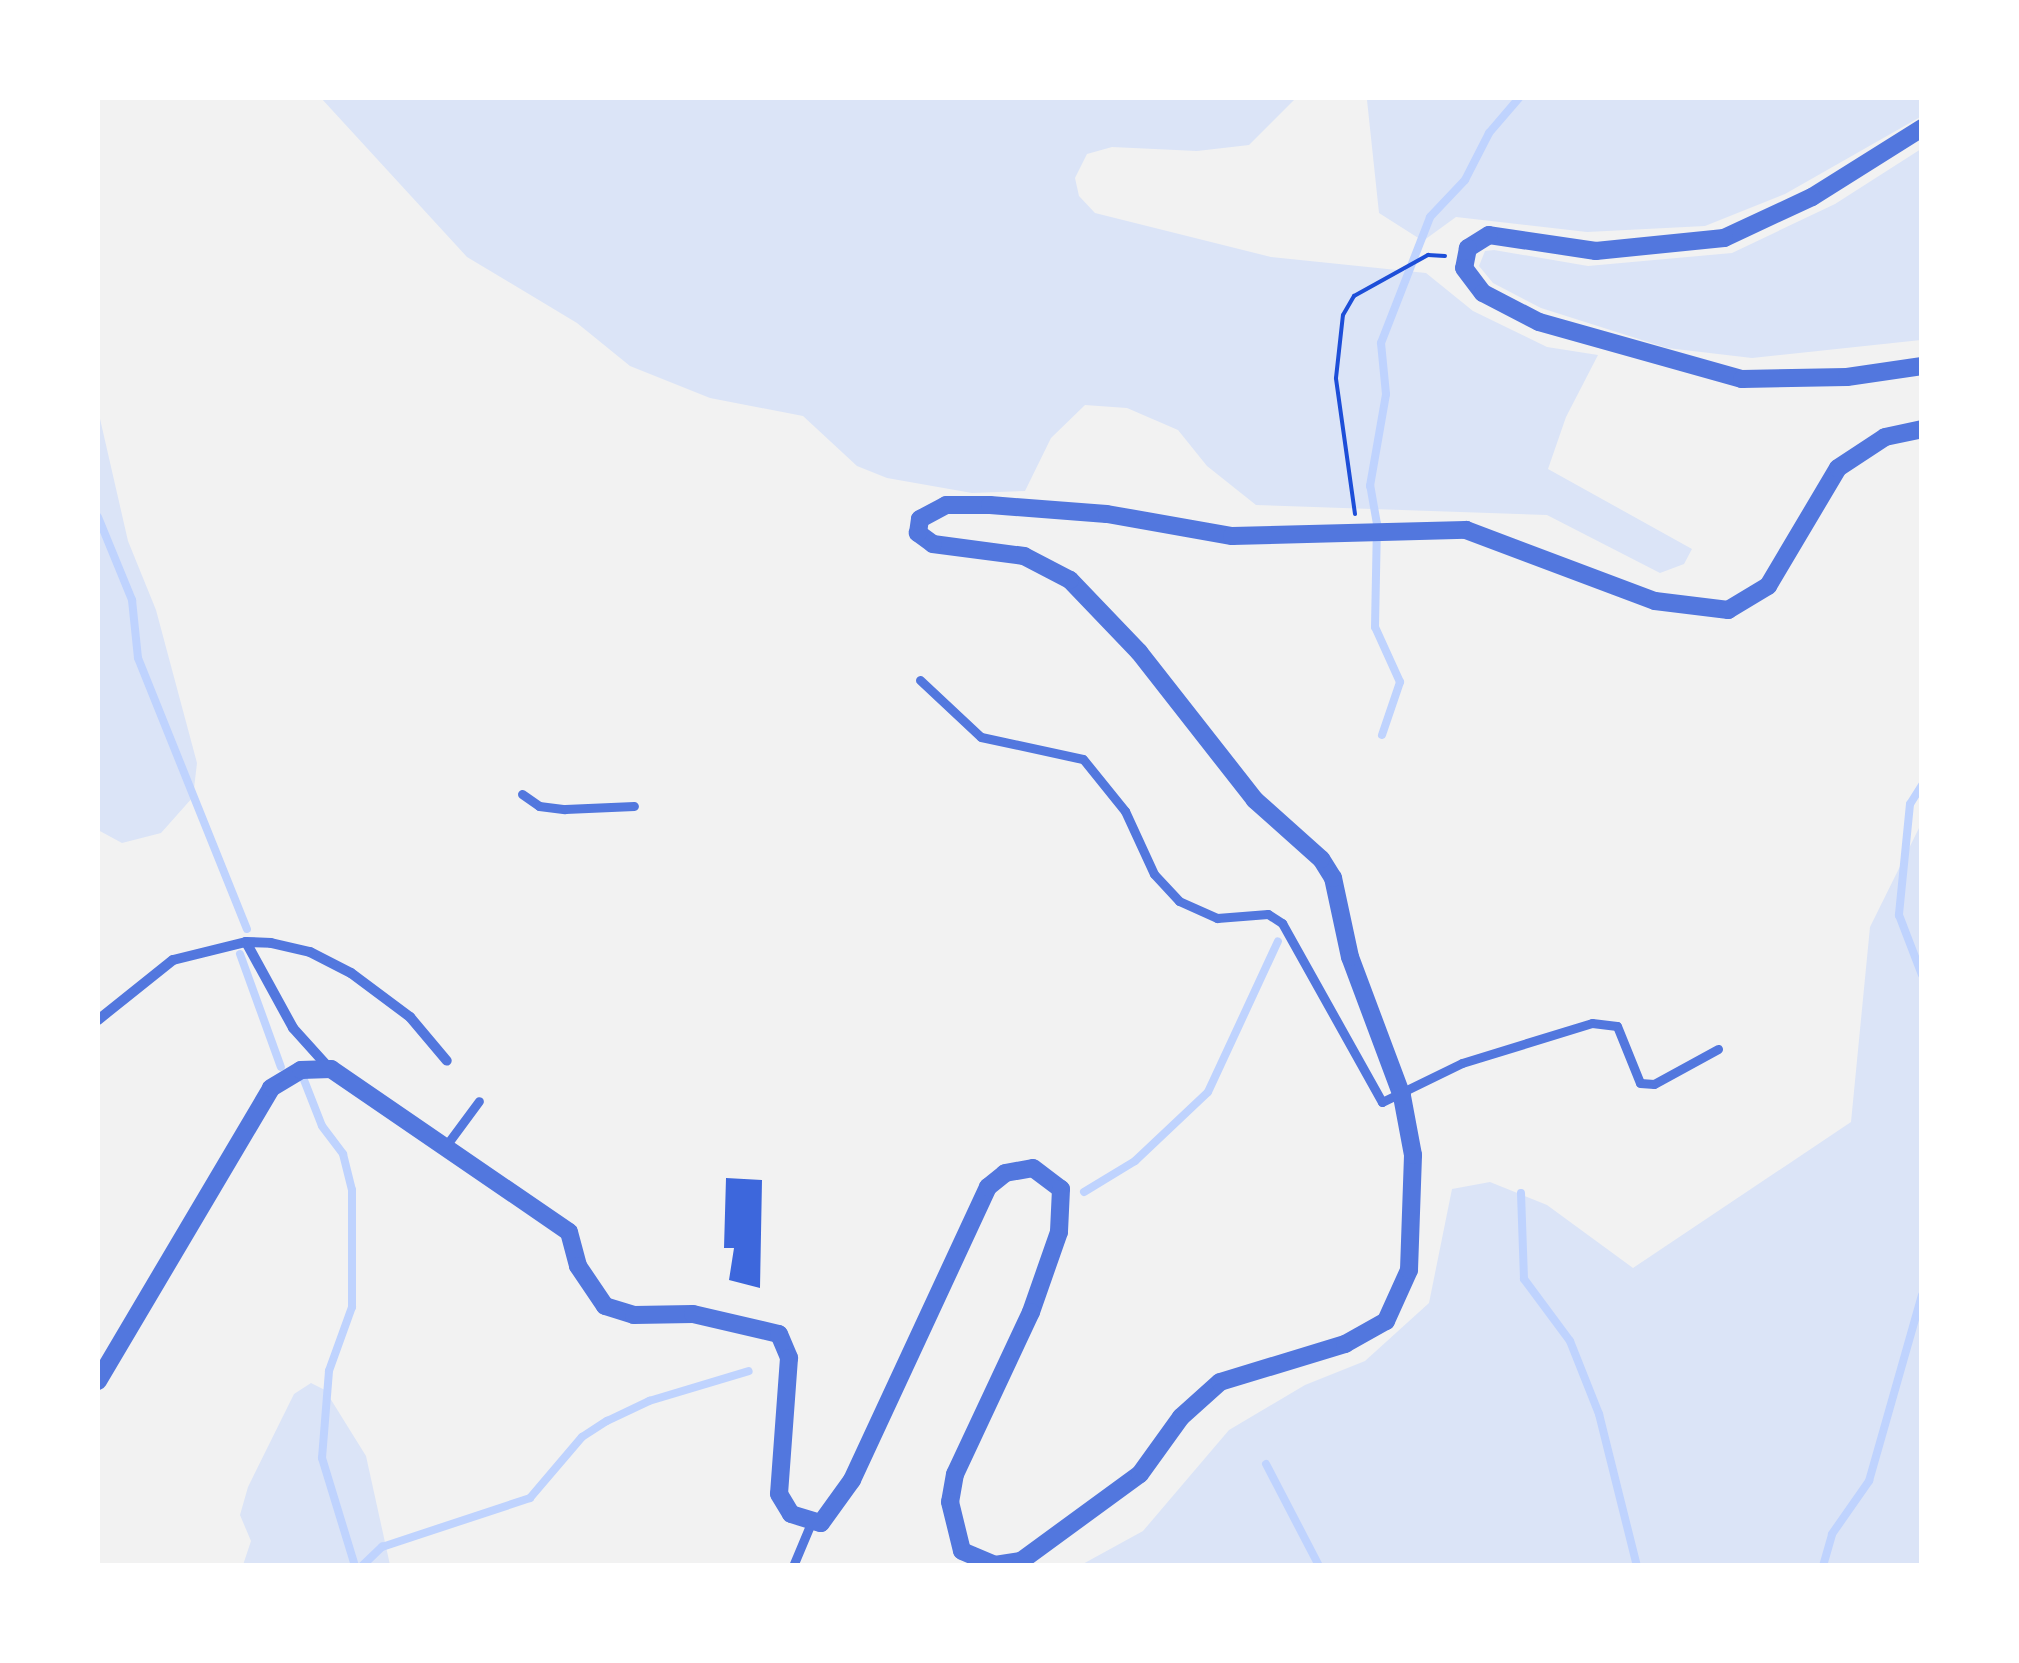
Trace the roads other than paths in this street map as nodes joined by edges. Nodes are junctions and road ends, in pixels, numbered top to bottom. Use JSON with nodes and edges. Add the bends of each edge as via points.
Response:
{"nodes":[{"id":1,"x":1922,"y":128,"type":"edge"},
{"id":2,"x":1922,"y":366,"type":"edge"},
{"id":3,"x":1922,"y":429,"type":"edge"},
{"id":4,"x":920,"y":680,"type":"dead end"},
{"id":5,"x":522,"y":794,"type":"dead end"},
{"id":6,"x":634,"y":806,"type":"dead end"},
{"id":7,"x":246,"y":942,"type":"junction"},
{"id":8,"x":98,"y":1020,"type":"edge"},
{"id":9,"x":1718,"y":1049,"type":"dead end"},
{"id":10,"x":447,"y":1061,"type":"dead end"},
{"id":11,"x":331,"y":1069,"type":"junction"},
{"id":12,"x":1402,"y":1096,"type":"junction"},
{"id":13,"x":480,"y":1101,"type":"dead end"},
{"id":14,"x":442,"y":1150,"type":"junction"},
{"id":15,"x":98,"y":1381,"type":"edge"},
{"id":16,"x":811,"y":1523,"type":"junction"},
{"id":17,"x":793,"y":1566,"type":"edge"}],
"edges":[{"from":1,"to":2,"type":"street","via":[[1783,213],[1724,238],[1596,251],[1489,235],[1475,241],[1465,258],[1470,280],[1504,307],[1578,336],[1742,379],[1815,380]]},
{"from":3,"to":12,"type":"street","via":[[1885,437],[1838,468],[1768,586],[1728,610],[1656,601],[1466,530],[1232,536],[1106,514],[990,505],[935,508],[916,526],[933,544],[1024,556],[1070,580],[1139,652],[1254,800],[1321,859],[1334,878],[1350,957]]},
{"from":4,"to":12,"type":"street","via":[[991,741],[1083,759],[1125,811],[1154,874],[1179,901],[1217,918],[1268,914],[1282,923],[1301,967],[1344,1025],[1378,1098],[1390,1103]]},
{"from":5,"to":6,"type":"street","via":[[539,806],[566,810]]},
{"from":7,"to":8,"type":"street","via":[[160,968]]},
{"from":7,"to":10,"type":"street","via":[[290,947],[340,967],[410,1017]]},
{"from":7,"to":11,"type":"street","via":[[293,1028]]},
{"from":9,"to":12,"type":"street","via":[[1654,1084],[1640,1083],[1617,1026],[1592,1023],[1462,1064]]},
{"from":11,"to":14,"type":"street"},
{"from":11,"to":15,"type":"street","via":[[301,1070],[271,1088]]},
{"from":12,"to":16,"type":"street","via":[[1413,1155],[1413,1246],[1402,1292],[1386,1321],[1346,1344],[1220,1382],[1180,1417],[1140,1474],[1069,1532],[1008,1566],[983,1562],[956,1542],[950,1502],[955,1474],[1031,1312],[1064,1199],[1043,1172],[1004,1173],[988,1187],[842,1501],[821,1523]]},
{"from":13,"to":14,"type":"street"},
{"from":14,"to":16,"type":"street","via":[[570,1232],[578,1266],[606,1306],[634,1315],[693,1314],[779,1334],[787,1342],[779,1494],[791,1514]]},
{"from":16,"to":17,"type":"street"}]}
